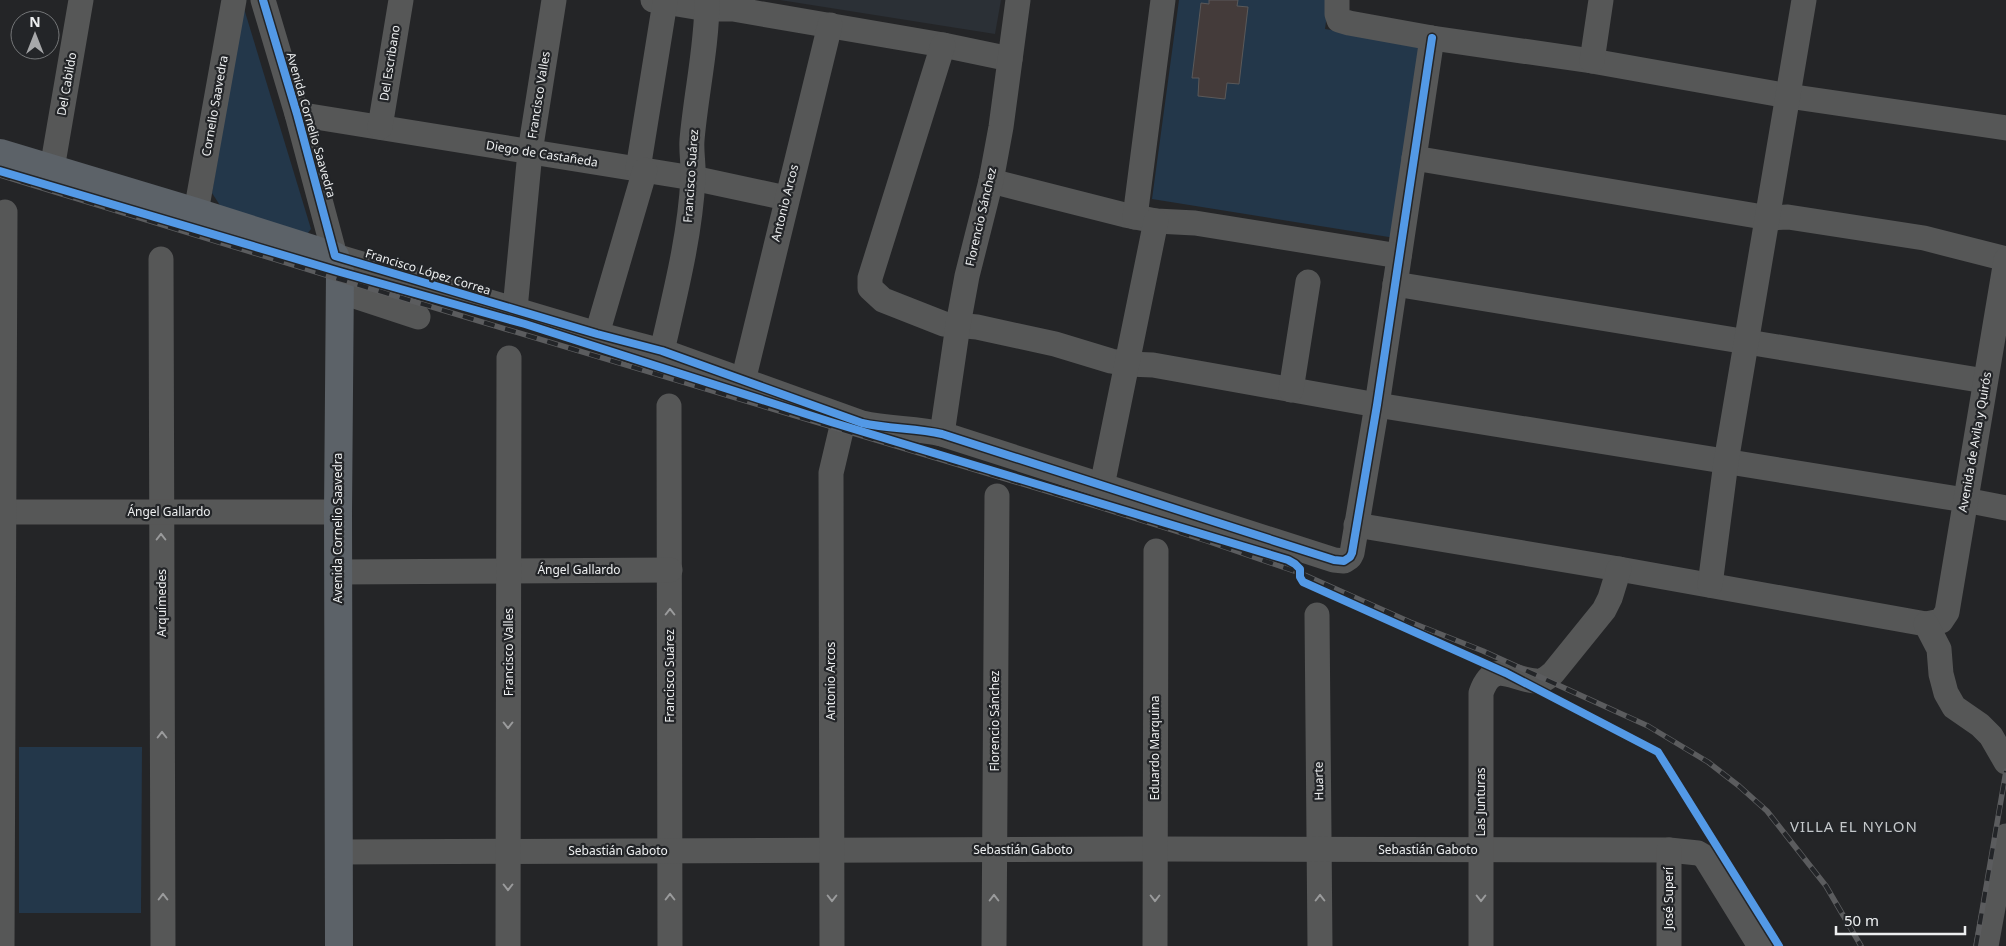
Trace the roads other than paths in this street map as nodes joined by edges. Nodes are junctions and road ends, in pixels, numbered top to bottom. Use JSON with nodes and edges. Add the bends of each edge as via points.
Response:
{"nodes":[{"id":1,"x":81,"y":0,"type":"edge"},
{"id":2,"x":234,"y":0,"type":"edge"},
{"id":3,"x":263,"y":0,"type":"edge"},
{"id":4,"x":400,"y":0,"type":"edge"},
{"id":5,"x":554,"y":0,"type":"edge"},
{"id":6,"x":1018,"y":0,"type":"edge"},
{"id":7,"x":1163,"y":0,"type":"edge"},
{"id":8,"x":1337,"y":0,"type":"edge"},
{"id":9,"x":1601,"y":0,"type":"edge"},
{"id":10,"x":1804,"y":0,"type":"edge"},
{"id":11,"x":659,"y":1,"type":"edge"},
{"id":12,"x":707,"y":4,"type":"edge"},
{"id":13,"x":830,"y":25,"type":"junction"},
{"id":14,"x":1432,"y":38,"type":"junction"},
{"id":15,"x":944,"y":44,"type":"junction"},
{"id":16,"x":1010,"y":59,"type":"junction"},
{"id":17,"x":1592,"y":60,"type":"junction"},
{"id":18,"x":1788,"y":96,"type":"junction"},
{"id":19,"x":297,"y":114,"type":"junction"},
{"id":20,"x":380,"y":127,"type":"junction"},
{"id":21,"x":2006,"y":128,"type":"edge"},
{"id":22,"x":530,"y":152,"type":"junction"},
{"id":23,"x":0,"y":153,"type":"edge"},
{"id":24,"x":1414,"y":158,"type":"junction"},
{"id":25,"x":52,"y":169,"type":"junction"},
{"id":26,"x":641,"y":170,"type":"junction"},
{"id":27,"x":693,"y":178,"type":"junction"},
{"id":28,"x":991,"y":181,"type":"junction"},
{"id":29,"x":786,"y":198,"type":"junction"},
{"id":30,"x":5,"y":212,"type":"dead end"},
{"id":31,"x":196,"y":212,"type":"junction"},
{"id":32,"x":1145,"y":218,"type":"junction"},
{"id":33,"x":1769,"y":218,"type":"junction"},
{"id":34,"x":335,"y":256,"type":"junction"},
{"id":35,"x":1399,"y":256,"type":"junction"},
{"id":36,"x":161,"y":259,"type":"dead end"},
{"id":37,"x":2006,"y":260,"type":"edge"},
{"id":38,"x":1308,"y":282,"type":"dead end"},
{"id":39,"x":1395,"y":284,"type":"junction"},
{"id":40,"x":339,"y":291,"type":"junction"},
{"id":41,"x":515,"y":309,"type":"junction"},
{"id":42,"x":418,"y":317,"type":"dead end"},
{"id":43,"x":958,"y":325,"type":"junction"},
{"id":44,"x":597,"y":334,"type":"junction"},
{"id":45,"x":1747,"y":342,"type":"junction"},
{"id":46,"x":662,"y":351,"type":"junction"},
{"id":47,"x":509,"y":358,"type":"dead end"},
{"id":48,"x":1128,"y":364,"type":"junction"},
{"id":49,"x":743,"y":381,"type":"junction"},
{"id":50,"x":1986,"y":381,"type":"junction"},
{"id":51,"x":1291,"y":390,"type":"junction"},
{"id":52,"x":1377,"y":405,"type":"junction"},
{"id":53,"x":669,"y":406,"type":"dead end"},
{"id":54,"x":844,"y":418,"type":"junction"},
{"id":55,"x":942,"y":434,"type":"junction"},
{"id":56,"x":1726,"y":462,"type":"junction"},
{"id":57,"x":1102,"y":486,"type":"junction"},
{"id":58,"x":996,"y":496,"type":"dead end"},
{"id":59,"x":1965,"y":500,"type":"junction"},
{"id":60,"x":2006,"y":508,"type":"edge"},
{"id":61,"x":2,"y":512,"type":"edge"},
{"id":62,"x":161,"y":512,"type":"junction"},
{"id":63,"x":338,"y":512,"type":"junction"},
{"id":64,"x":1356,"y":525,"type":"junction"},
{"id":65,"x":1156,"y":551,"type":"dead end"},
{"id":66,"x":1618,"y":569,"type":"junction"},
{"id":67,"x":670,"y":570,"type":"junction"},
{"id":68,"x":509,"y":571,"type":"junction"},
{"id":69,"x":338,"y":572,"type":"junction"},
{"id":70,"x":1710,"y":585,"type":"junction"},
{"id":71,"x":1318,"y":615,"type":"dead end"},
{"id":72,"x":1933,"y":622,"type":"junction"},
{"id":73,"x":2006,"y":762,"type":"edge"},
{"id":74,"x":2006,"y":836,"type":"edge"},
{"id":75,"x":1154,"y":849,"type":"junction"},
{"id":76,"x":1320,"y":849,"type":"junction"},
{"id":77,"x":1481,"y":850,"type":"junction"},
{"id":78,"x":1670,"y":850,"type":"junction"},
{"id":79,"x":508,"y":851,"type":"junction"},
{"id":80,"x":670,"y":851,"type":"junction"},
{"id":81,"x":832,"y":851,"type":"junction"},
{"id":82,"x":994,"y":851,"type":"junction"},
{"id":83,"x":339,"y":852,"type":"junction"},
{"id":84,"x":2,"y":946,"type":"edge"},
{"id":85,"x":163,"y":946,"type":"edge"},
{"id":86,"x":339,"y":946,"type":"edge"},
{"id":87,"x":508,"y":946,"type":"edge"},
{"id":88,"x":670,"y":946,"type":"edge"},
{"id":89,"x":832,"y":946,"type":"edge"},
{"id":90,"x":994,"y":946,"type":"edge"},
{"id":91,"x":1155,"y":946,"type":"edge"},
{"id":92,"x":1320,"y":946,"type":"edge"},
{"id":93,"x":1482,"y":946,"type":"edge"},
{"id":94,"x":1669,"y":946,"type":"edge"},
{"id":95,"x":1760,"y":946,"type":"edge"},
{"id":96,"x":1986,"y":946,"type":"edge"}],
"edges":[{"from":1,"to":25,"type":"street","name":"Del Cabildo"},
{"from":2,"to":31,"type":"street","name":"Cornelio Saavedra"},
{"from":3,"to":19,"type":"street","name":"Avenida Cornelio Saavedra"},
{"from":4,"to":20,"type":"street","name":"Del Escribano"},
{"from":5,"to":22,"type":"street","name":"Francisco Valles"},
{"from":6,"to":16,"type":"street","name":"Florencio Sánchez"},
{"from":7,"to":32,"type":"street"},
{"from":8,"to":14,"type":"street","via":[[1339,20]]},
{"from":9,"to":17,"type":"street"},
{"from":10,"to":18,"type":"street"},
{"from":11,"to":12,"type":"street"},
{"from":11,"to":26,"type":"street"},
{"from":12,"to":13,"type":"street"},
{"from":12,"to":27,"type":"street","name":"Francisco Suárez","via":[[692,142]]},
{"from":13,"to":15,"type":"street"},
{"from":13,"to":29,"type":"street","name":"Antonio Arcos"},
{"from":14,"to":17,"type":"street"},
{"from":14,"to":24,"type":"street"},
{"from":15,"to":16,"type":"street"},
{"from":15,"to":43,"type":"street","via":[[868,282],[875,295],[883,300],[944,324]]},
{"from":16,"to":28,"type":"street","name":"Florencio Sánchez"},
{"from":17,"to":18,"type":"street"},
{"from":18,"to":21,"type":"street"},
{"from":18,"to":33,"type":"street"},
{"from":19,"to":20,"type":"street","name":"Diego de Castañeda"},
{"from":19,"to":34,"type":"street","name":"Avenida Cornelio Saavedra"},
{"from":20,"to":22,"type":"street","name":"Diego de Castañeda"},
{"from":22,"to":26,"type":"street","name":"Diego de Castañeda"},
{"from":22,"to":41,"type":"street","name":"Francisco Valles"},
{"from":23,"to":25,"type":"main road","name":"Francisco López Correa"},
{"from":24,"to":33,"type":"street"},
{"from":24,"to":35,"type":"street"},
{"from":25,"to":31,"type":"main road","name":"Francisco López Correa"},
{"from":26,"to":27,"type":"street","name":"Diego de Castañeda"},
{"from":26,"to":44,"type":"street"},
{"from":27,"to":29,"type":"street","name":"Diego de Castañeda"},
{"from":27,"to":46,"type":"street","name":"Francisco Suárez","via":[[681,265]]},
{"from":28,"to":32,"type":"street"},
{"from":28,"to":43,"type":"street","name":"Florencio Sánchez"},
{"from":29,"to":49,"type":"street","name":"Antonio Arcos"},
{"from":30,"to":61,"type":"street"},
{"from":31,"to":34,"type":"main road","name":"Francisco López Correa"},
{"from":32,"to":35,"type":"street"},
{"from":32,"to":48,"type":"street"},
{"from":33,"to":37,"type":"street","via":[[1788,216],[1924,238]]},
{"from":33,"to":45,"type":"street"},
{"from":34,"to":40,"type":"main road","name":"Avenida Cornelio Saavedra","via":[[340,272]]},
{"from":34,"to":41,"type":"street","name":"Francisco López Correa"},
{"from":35,"to":39,"type":"street"},
{"from":36,"to":62,"type":"street","name":"Arquímedes"},
{"from":37,"to":50,"type":"street","name":"Avenida de Avila y Quirós"},
{"from":38,"to":51,"type":"street"},
{"from":39,"to":45,"type":"street"},
{"from":39,"to":52,"type":"street"},
{"from":40,"to":42,"type":"street"},
{"from":40,"to":63,"type":"main road","name":"Avenida Cornelio Saavedra"},
{"from":41,"to":44,"type":"street","name":"Francisco López Correa"},
{"from":43,"to":48,"type":"street","via":[[1055,344]]},
{"from":43,"to":55,"type":"street","name":"Florencio Sánchez"},
{"from":44,"to":46,"type":"street","name":"Francisco López Correa"},
{"from":45,"to":50,"type":"street"},
{"from":45,"to":56,"type":"street"},
{"from":46,"to":49,"type":"street","name":"Francisco López Correa"},
{"from":47,"to":68,"type":"street","name":"Francisco Valles"},
{"from":48,"to":51,"type":"street"},
{"from":48,"to":57,"type":"street"},
{"from":49,"to":54,"type":"street","name":"Francisco López Correa"},
{"from":50,"to":59,"type":"street","name":"Avenida de Avila y Quirós"},
{"from":51,"to":52,"type":"street"},
{"from":52,"to":56,"type":"street"},
{"from":52,"to":64,"type":"street"},
{"from":53,"to":67,"type":"street","name":"Francisco Suárez"},
{"from":54,"to":55,"type":"street","name":"Francisco López Correa","via":[[877,426]]},
{"from":54,"to":81,"type":"street","name":"Antonio Arcos","via":[[831,473]]},
{"from":55,"to":57,"type":"street","name":"Francisco López Correa"},
{"from":56,"to":59,"type":"street"},
{"from":56,"to":70,"type":"street"},
{"from":57,"to":64,"type":"street","name":"Francisco López Correa","via":[[1334,560],[1350,558]]},
{"from":58,"to":82,"type":"street","name":"Florencio Sánchez"},
{"from":59,"to":60,"type":"street"},
{"from":59,"to":72,"type":"street","name":"Avenida de Avila y Quirós","via":[[1947,612]]},
{"from":61,"to":62,"type":"street","name":"Ángel Gallardo"},
{"from":61,"to":84,"type":"street"},
{"from":62,"to":63,"type":"street","name":"Ángel Gallardo"},
{"from":85,"to":62,"type":"street","name":"Arquímedes","one_way":true},
{"from":63,"to":69,"type":"main road","name":"Avenida Cornelio Saavedra"},
{"from":64,"to":66,"type":"street"},
{"from":65,"to":75,"type":"street","name":"Eduardo Marquina"},
{"from":66,"to":70,"type":"street"},
{"from":66,"to":77,"type":"street","name":"Las Junturas","via":[[1604,610],[1553,673],[1536,682],[1506,673],[1494,674],[1485,681],[1481,693]]},
{"from":67,"to":68,"type":"street","name":"Ángel Gallardo"},
{"from":80,"to":67,"type":"street","name":"Francisco Suárez","one_way":true},
{"from":68,"to":69,"type":"street","name":"Ángel Gallardo"},
{"from":68,"to":79,"type":"street","name":"Francisco Valles","one_way":true},
{"from":69,"to":83,"type":"main road","name":"Avenida Cornelio Saavedra"},
{"from":70,"to":72,"type":"street"},
{"from":71,"to":76,"type":"street","name":"Huarte"},
{"from":72,"to":73,"type":"street","via":[[1946,693],[1954,707],[1991,736]]},
{"from":74,"to":96,"type":"street"},
{"from":75,"to":76,"type":"street","name":"Sebastián Gaboto"},
{"from":75,"to":82,"type":"street","name":"Sebastián Gaboto"},
{"from":75,"to":91,"type":"street","name":"Eduardo Marquina","one_way":true},
{"from":76,"to":77,"type":"street","name":"Sebastián Gaboto"},
{"from":92,"to":76,"type":"street","name":"Huarte","one_way":true},
{"from":77,"to":78,"type":"street","name":"Sebastián Gaboto"},
{"from":77,"to":93,"type":"street","name":"Las Junturas","one_way":true},
{"from":78,"to":94,"type":"street","name":"José Superí"},
{"from":78,"to":95,"type":"street","name":"Sebastián Gaboto","via":[[1698,853],[1705,857]]},
{"from":79,"to":80,"type":"street","name":"Sebastián Gaboto"},
{"from":79,"to":83,"type":"street","name":"Sebastián Gaboto"},
{"from":79,"to":87,"type":"street","name":"Francisco Valles","one_way":true},
{"from":80,"to":81,"type":"street","name":"Sebastián Gaboto"},
{"from":88,"to":80,"type":"street","name":"Francisco Suárez","one_way":true},
{"from":81,"to":82,"type":"street","name":"Sebastián Gaboto"},
{"from":81,"to":89,"type":"street","name":"Antonio Arcos","one_way":true},
{"from":90,"to":82,"type":"street","name":"Florencio Sánchez","one_way":true},
{"from":83,"to":86,"type":"main road","name":"Avenida Cornelio Saavedra"}]}
